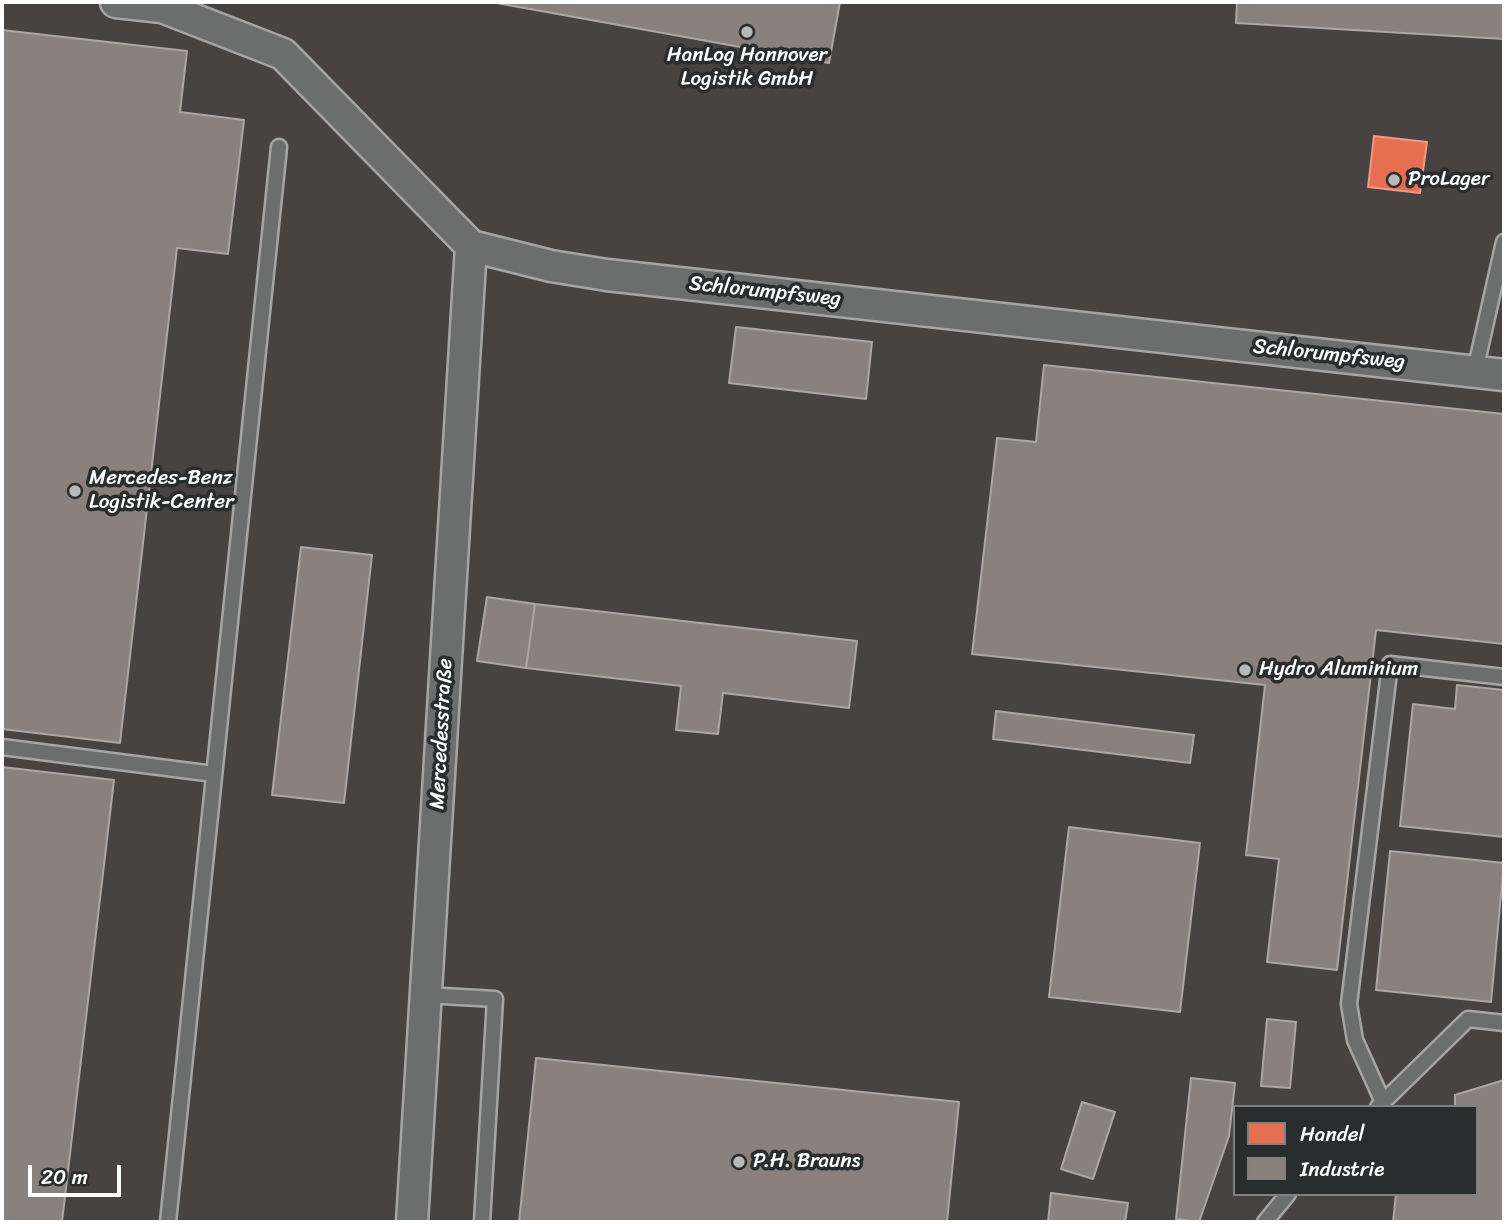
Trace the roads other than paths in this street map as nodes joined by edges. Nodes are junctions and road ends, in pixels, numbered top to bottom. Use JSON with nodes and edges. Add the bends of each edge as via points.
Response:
{"nodes":[{"id":1,"x":116,"y":2,"type":"edge"},
{"id":2,"x":279,"y":147,"type":"dead end"},
{"id":3,"x":1504,"y":242,"type":"edge"},
{"id":4,"x":471,"y":246,"type":"junction"},
{"id":5,"x":1490,"y":373,"type":"edge"},
{"id":6,"x":1504,"y":677,"type":"edge"},
{"id":7,"x":2,"y":747,"type":"edge"},
{"id":8,"x":214,"y":774,"type":"junction"},
{"id":9,"x":426,"y":995,"type":"junction"},
{"id":10,"x":1504,"y":1023,"type":"edge"},
{"id":11,"x":1380,"y":1104,"type":"edge"},
{"id":12,"x":1286,"y":1196,"type":"edge"},
{"id":13,"x":168,"y":1222,"type":"edge"},
{"id":14,"x":412,"y":1222,"type":"edge"},
{"id":15,"x":482,"y":1222,"type":"edge"},
{"id":16,"x":1265,"y":1222,"type":"edge"}],
"edges":[{"from":1,"to":4,"type":"street","via":[[162,7],[282,54]]},
{"from":2,"to":8,"type":"lane"},
{"from":3,"to":5,"type":"lane"},
{"from":4,"to":5,"type":"street","name":"Schlorumpfsweg","via":[[607,275]]},
{"from":4,"to":9,"type":"street","name":"Mercedesstraße"},
{"from":6,"to":11,"type":"lane","via":[[1390,664],[1349,1004],[1355,1040]]},
{"from":7,"to":8,"type":"lane"},
{"from":8,"to":13,"type":"lane"},
{"from":9,"to":14,"type":"street","name":"Mercedesstraße"},
{"from":9,"to":15,"type":"lane","via":[[495,999]]},
{"from":10,"to":11,"type":"lane","via":[[1468,1019]]},
{"from":12,"to":16,"type":"lane"}]}
